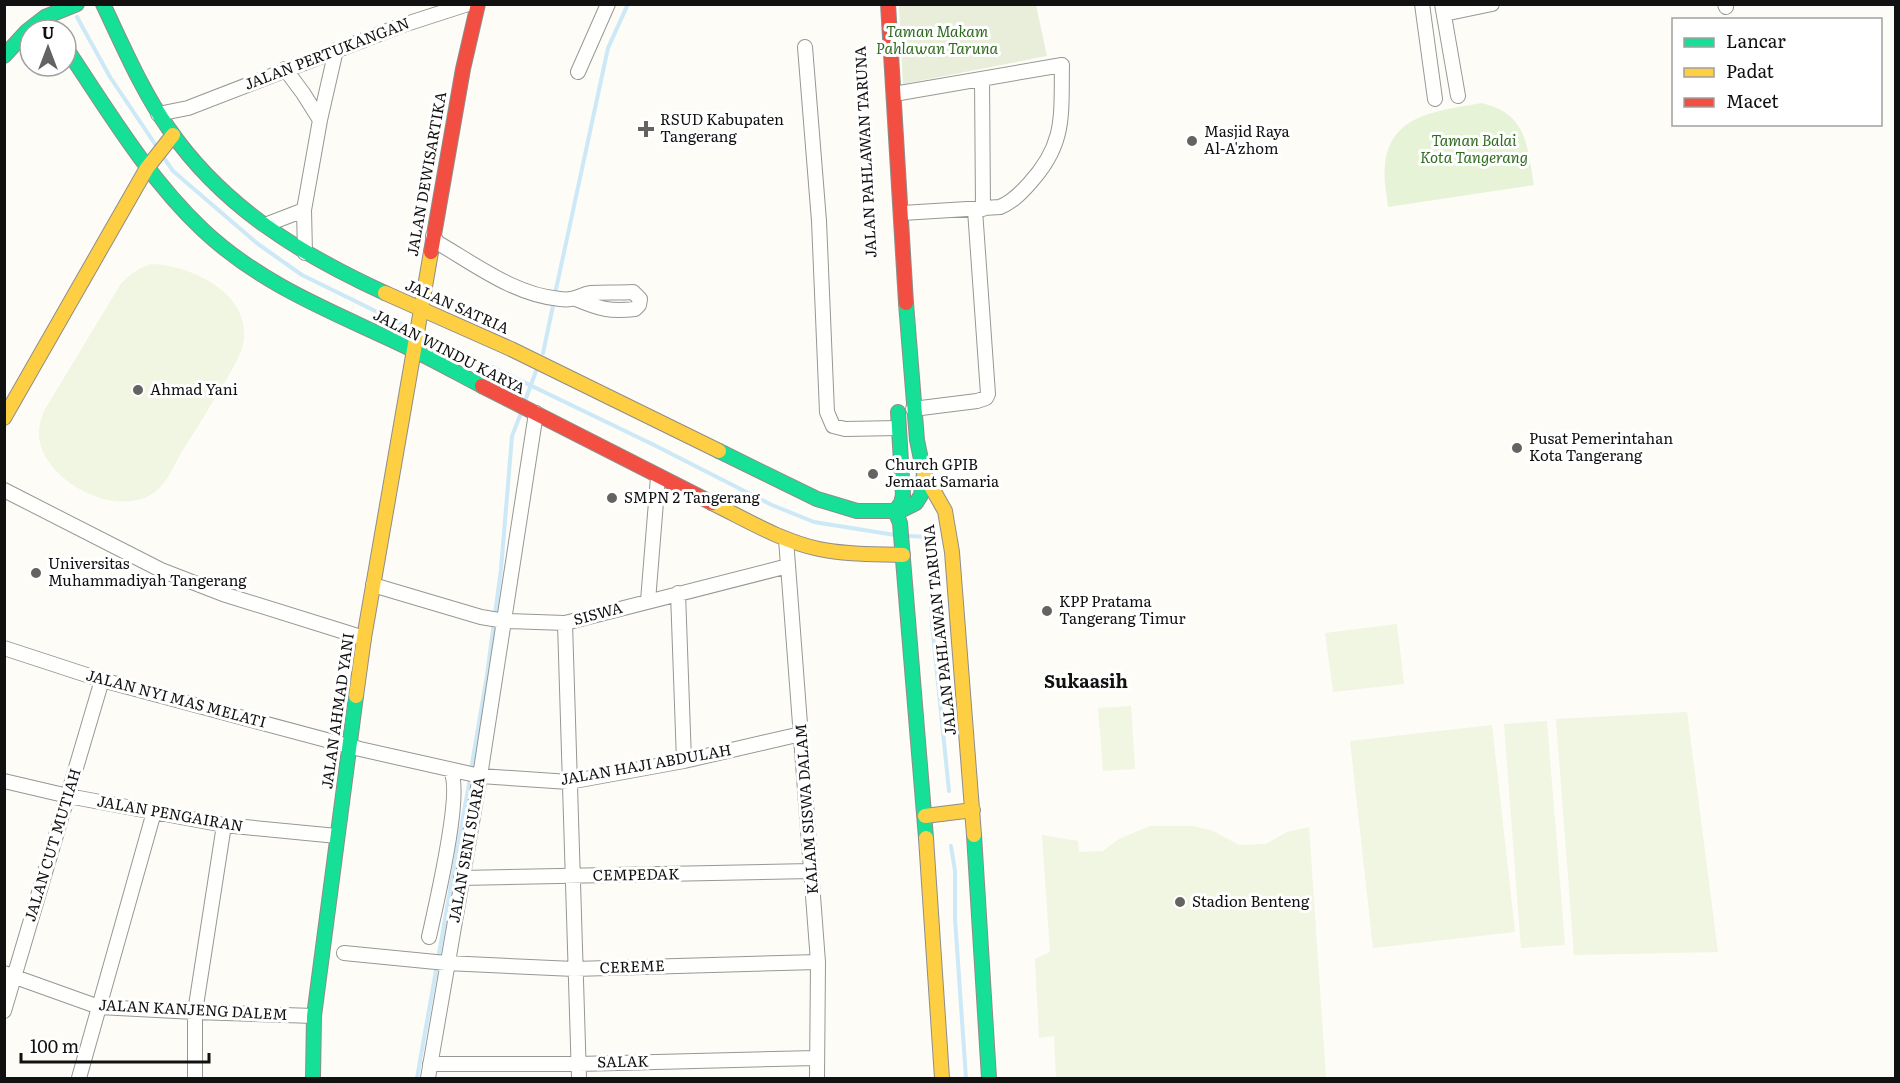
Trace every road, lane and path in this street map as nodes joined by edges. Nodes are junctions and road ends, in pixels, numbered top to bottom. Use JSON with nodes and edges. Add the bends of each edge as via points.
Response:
{"nodes":[{"id":1,"x":77,"y":4,"type":"edge"},
{"id":2,"x":103,"y":4,"type":"edge"},
{"id":3,"x":468,"y":4,"type":"edge"},
{"id":4,"x":478,"y":4,"type":"edge"},
{"id":5,"x":609,"y":4,"type":"edge"},
{"id":6,"x":888,"y":4,"type":"edge"},
{"id":7,"x":1422,"y":4,"type":"edge"},
{"id":8,"x":1492,"y":4,"type":"edge"},
{"id":9,"x":1443,"y":9,"type":"edge"},
{"id":10,"x":44,"y":18,"type":"edge"},
{"id":11,"x":18,"y":41,"type":"edge"},
{"id":12,"x":805,"y":47,"type":"dead end"},
{"id":13,"x":336,"y":50,"type":"junction"},
{"id":14,"x":4,"y":56,"type":"edge"},
{"id":15,"x":78,"y":65,"type":"edge"},
{"id":16,"x":285,"y":69,"type":"junction"},
{"id":17,"x":578,"y":72,"type":"dead end"},
{"id":18,"x":982,"y":79,"type":"junction"},
{"id":19,"x":894,"y":94,"type":"junction"},
{"id":20,"x":1458,"y":96,"type":"dead end"},
{"id":21,"x":1435,"y":99,"type":"dead end"},
{"id":22,"x":188,"y":108,"type":"junction"},
{"id":23,"x":158,"y":114,"type":"junction"},
{"id":24,"x":320,"y":120,"type":"junction"},
{"id":25,"x":171,"y":136,"type":"junction"},
{"id":26,"x":149,"y":166,"type":"junction"},
{"id":27,"x":979,"y":209,"type":"junction"},
{"id":28,"x":304,"y":210,"type":"junction"},
{"id":29,"x":902,"y":213,"type":"junction"},
{"id":30,"x":265,"y":225,"type":"junction"},
{"id":31,"x":433,"y":237,"type":"junction"},
{"id":32,"x":305,"y":253,"type":"junction"},
{"id":33,"x":576,"y":299,"type":"dead end"},
{"id":34,"x":420,"y":311,"type":"junction"},
{"id":35,"x":413,"y":348,"type":"junction"},
{"id":36,"x":897,"y":393,"type":"dead end"},
{"id":37,"x":913,"y":409,"type":"junction"},
{"id":38,"x":534,"y":413,"type":"junction"},
{"id":39,"x":4,"y":418,"type":"edge"},
{"id":40,"x":898,"y":428,"type":"junction"},
{"id":41,"x":924,"y":474,"type":"junction"},
{"id":42,"x":658,"y":477,"type":"junction"},
{"id":43,"x":4,"y":490,"type":"edge"},
{"id":44,"x":898,"y":517,"type":"junction"},
{"id":45,"x":786,"y":539,"type":"junction"},
{"id":46,"x":903,"y":551,"type":"junction"},
{"id":47,"x":788,"y":566,"type":"junction"},
{"id":48,"x":374,"y":585,"type":"junction"},
{"id":49,"x":678,"y":593,"type":"junction"},
{"id":50,"x":648,"y":601,"type":"junction"},
{"id":51,"x":502,"y":621,"type":"junction"},
{"id":52,"x":565,"y":623,"type":"junction"},
{"id":53,"x":364,"y":638,"type":"junction"},
{"id":54,"x":4,"y":648,"type":"edge"},
{"id":55,"x":102,"y":680,"type":"junction"},
{"id":56,"x":801,"y":734,"type":"junction"},
{"id":57,"x":349,"y":746,"type":"junction"},
{"id":58,"x":684,"y":761,"type":"junction"},
{"id":59,"x":452,"y":770,"type":"junction"},
{"id":60,"x":477,"y":776,"type":"junction"},
{"id":61,"x":4,"y":781,"type":"edge"},
{"id":62,"x":569,"y":782,"type":"junction"},
{"id":63,"x":68,"y":796,"type":"junction"},
{"id":64,"x":973,"y":810,"type":"junction"},
{"id":65,"x":154,"y":812,"type":"junction"},
{"id":66,"x":925,"y":816,"type":"junction"},
{"id":67,"x":224,"y":825,"type":"junction"},
{"id":68,"x":337,"y":836,"type":"junction"},
{"id":69,"x":812,"y":871,"type":"junction"},
{"id":70,"x":573,"y":876,"type":"junction"},
{"id":71,"x":461,"y":878,"type":"junction"},
{"id":72,"x":429,"y":937,"type":"dead end"},
{"id":73,"x":344,"y":952,"type":"dead end"},
{"id":74,"x":440,"y":962,"type":"junction"},
{"id":75,"x":818,"y":962,"type":"junction"},
{"id":76,"x":574,"y":969,"type":"junction"},
{"id":77,"x":9,"y":975,"type":"edge"},
{"id":78,"x":99,"y":1007,"type":"junction"},
{"id":79,"x":4,"y":1011,"type":"edge"},
{"id":80,"x":195,"y":1012,"type":"junction"},
{"id":81,"x":314,"y":1016,"type":"junction"},
{"id":82,"x":816,"y":1058,"type":"junction"},
{"id":83,"x":430,"y":1064,"type":"junction"},
{"id":84,"x":578,"y":1064,"type":"junction"},
{"id":85,"x":79,"y":1078,"type":"edge"},
{"id":86,"x":195,"y":1078,"type":"edge"},
{"id":87,"x":313,"y":1078,"type":"edge"},
{"id":88,"x":428,"y":1078,"type":"edge"},
{"id":89,"x":579,"y":1078,"type":"edge"},
{"id":90,"x":817,"y":1078,"type":"edge"},
{"id":91,"x":942,"y":1078,"type":"edge"},
{"id":92,"x":989,"y":1078,"type":"edge"}],
"edges":[{"from":1,"to":10,"type":"main road"},
{"from":2,"to":23,"type":"main road","name":"JALAN SATRIA"},
{"from":3,"to":13,"type":"street","name":"JALAN PERTUKANGAN"},
{"from":4,"to":31,"type":"main road","name":"JALAN DEWISARTIKA"},
{"from":5,"to":17,"type":"street"},
{"from":6,"to":19,"type":"main road","name":"JALAN PAHLAWAN TARUNA"},
{"from":7,"to":21,"type":"street"},
{"from":8,"to":9,"type":"street"},
{"from":9,"to":20,"type":"street"},
{"from":11,"to":14,"type":"main road"},
{"from":12,"to":40,"type":"street","via":[[819,220],[827,412],[833,426]]},
{"from":13,"to":16,"type":"street","name":"JALAN PERTUKANGAN"},
{"from":13,"to":24,"type":"street"},
{"from":15,"to":26,"type":"main road","name":"JALAN WINDU KARYA"},
{"from":16,"to":22,"type":"street","name":"JALAN PERTUKANGAN"},
{"from":16,"to":24,"type":"street"},
{"from":18,"to":19,"type":"street"},
{"from":18,"to":27,"type":"street"},
{"from":18,"to":27,"type":"street","via":[[1062,65],[1061,125],[1048,160],[1014,200],[1000,207]]},
{"from":19,"to":29,"type":"main road","name":"JALAN PAHLAWAN TARUNA"},
{"from":22,"to":23,"type":"street","name":"JALAN PERTUKANGAN"},
{"from":22,"to":25,"type":"street"},
{"from":23,"to":25,"type":"main road","name":"JALAN SATRIA"},
{"from":24,"to":28,"type":"street"},
{"from":25,"to":26,"type":"main road"},
{"from":25,"to":30,"type":"main road","name":"JALAN SATRIA","via":[[203,171]]},
{"from":26,"to":35,"type":"main road","name":"JALAN WINDU KARYA","via":[[203,230],[249,267],[298,297]]},
{"from":26,"to":39,"type":"main road"},
{"from":27,"to":29,"type":"street"},
{"from":27,"to":37,"type":"street","via":[[988,394],[977,401]]},
{"from":28,"to":30,"type":"street"},
{"from":28,"to":32,"type":"street"},
{"from":29,"to":37,"type":"main road","name":"JALAN PAHLAWAN TARUNA"},
{"from":30,"to":32,"type":"main road","name":"JALAN SATRIA"},
{"from":31,"to":33,"type":"street","via":[[516,288],[538,296]]},
{"from":31,"to":34,"type":"main road","name":"JALAN DEWISARTIKA"},
{"from":32,"to":34,"type":"main road","name":"JALAN SATRIA"},
{"from":34,"to":35,"type":"main road","name":"JALAN DEWISARTIKA"},
{"from":34,"to":44,"type":"main road","name":"JALAN SATRIA","via":[[546,366],[817,499],[857,511]]},
{"from":35,"to":38,"type":"main road","name":"JALAN WINDU KARYA"},
{"from":35,"to":48,"type":"main road","name":"JALAN AHMAD YANI"},
{"from":36,"to":40,"type":"main road"},
{"from":37,"to":41,"type":"main road","name":"JALAN PAHLAWAN TARUNA"},
{"from":38,"to":42,"type":"main road","name":"JALAN WINDU KARYA"},
{"from":38,"to":51,"type":"street","name":"JALAN SENI SUARA"},
{"from":40,"to":44,"type":"main road","via":[[903,495]]},
{"from":41,"to":44,"type":"main road","via":[[921,495]]},
{"from":41,"to":64,"type":"main road","name":"JALAN PAHLAWAN TARUNA","via":[[945,511],[952,552]]},
{"from":42,"to":45,"type":"main road","name":"JALAN WINDU KARYA"},
{"from":42,"to":50,"type":"street"},
{"from":43,"to":53,"type":"street","via":[[161,570],[223,594]]},
{"from":44,"to":46,"type":"main road","name":"JALAN PAHLAWAN TARUNA"},
{"from":45,"to":46,"type":"main road","name":"JALAN WINDU KARYA","via":[[847,553]]},
{"from":45,"to":47,"type":"street","name":"KALAM SISWA DALAM"},
{"from":46,"to":66,"type":"main road","name":"JALAN PAHLAWAN TARUNA"},
{"from":47,"to":49,"type":"street","name":"SISWA"},
{"from":47,"to":56,"type":"street","name":"KALAM SISWA DALAM"},
{"from":48,"to":51,"type":"street","name":"SISWA"},
{"from":48,"to":53,"type":"main road","name":"JALAN AHMAD YANI"},
{"from":49,"to":50,"type":"street","name":"SISWA"},
{"from":49,"to":58,"type":"street"},
{"from":50,"to":52,"type":"street","name":"SISWA"},
{"from":51,"to":52,"type":"street","name":"SISWA"},
{"from":51,"to":60,"type":"street","name":"JALAN SENI SUARA"},
{"from":52,"to":62,"type":"street"},
{"from":53,"to":57,"type":"main road","name":"JALAN AHMAD YANI"},
{"from":54,"to":55,"type":"street","name":"JALAN NYI MAS MELATI"},
{"from":55,"to":57,"type":"street","name":"JALAN NYI MAS MELATI"},
{"from":55,"to":63,"type":"street","name":"JALAN CUT MUTIAH"},
{"from":56,"to":58,"type":"street","name":"JALAN HAJI ABDULAH"},
{"from":56,"to":69,"type":"street","name":"KALAM SISWA DALAM"},
{"from":57,"to":59,"type":"street","name":"JALAN HAJI ABDULAH"},
{"from":57,"to":68,"type":"main road","name":"JALAN AHMAD YANI"},
{"from":58,"to":62,"type":"street","name":"JALAN HAJI ABDULAH"},
{"from":59,"to":60,"type":"street","name":"JALAN HAJI ABDULAH"},
{"from":59,"to":72,"type":"street","via":[[454,804]]},
{"from":60,"to":62,"type":"street","name":"JALAN HAJI ABDULAH"},
{"from":60,"to":71,"type":"street","name":"JALAN SENI SUARA"},
{"from":61,"to":63,"type":"street","name":"JALAN PENGAIRAN"},
{"from":62,"to":70,"type":"street"},
{"from":63,"to":65,"type":"street","name":"JALAN PENGAIRAN"},
{"from":63,"to":77,"type":"street","name":"JALAN CUT MUTIAH"},
{"from":64,"to":66,"type":"main road"},
{"from":64,"to":92,"type":"main road","name":"JALAN PAHLAWAN TARUNA"},
{"from":65,"to":67,"type":"street","name":"JALAN PENGAIRAN"},
{"from":65,"to":78,"type":"street"},
{"from":66,"to":91,"type":"main road","name":"JALAN PAHLAWAN TARUNA"},
{"from":67,"to":68,"type":"street","name":"JALAN PENGAIRAN"},
{"from":67,"to":80,"type":"street"},
{"from":68,"to":81,"type":"main road","name":"JALAN AHMAD YANI"},
{"from":69,"to":70,"type":"street","name":"CEMPEDAK"},
{"from":69,"to":75,"type":"street","name":"KALAM SISWA DALAM"},
{"from":70,"to":71,"type":"street","name":"CEMPEDAK"},
{"from":70,"to":76,"type":"street"},
{"from":71,"to":74,"type":"street","name":"JALAN SENI SUARA"},
{"from":73,"to":74,"type":"street","name":"CEREME"},
{"from":74,"to":76,"type":"street","name":"CEREME"},
{"from":74,"to":83,"type":"street","name":"JALAN SENI SUARA"},
{"from":75,"to":76,"type":"street","name":"CEREME"},
{"from":75,"to":82,"type":"street","name":"KALAM SISWA DALAM"},
{"from":76,"to":84,"type":"street"},
{"from":77,"to":78,"type":"street","name":"JALAN KANJENG DALEM"},
{"from":77,"to":79,"type":"street","name":"JALAN CUT MUTIAH"},
{"from":78,"to":80,"type":"street","name":"JALAN KANJENG DALEM"},
{"from":78,"to":85,"type":"street"},
{"from":80,"to":81,"type":"street","name":"JALAN KANJENG DALEM"},
{"from":80,"to":86,"type":"street"},
{"from":81,"to":87,"type":"main road","name":"JALAN AHMAD YANI"},
{"from":82,"to":84,"type":"street","name":"SALAK"},
{"from":82,"to":90,"type":"street","name":"KALAM SISWA DALAM"},
{"from":83,"to":84,"type":"street","name":"SALAK"},
{"from":83,"to":88,"type":"street","name":"JALAN SENI SUARA"},
{"from":84,"to":89,"type":"street"}]}
